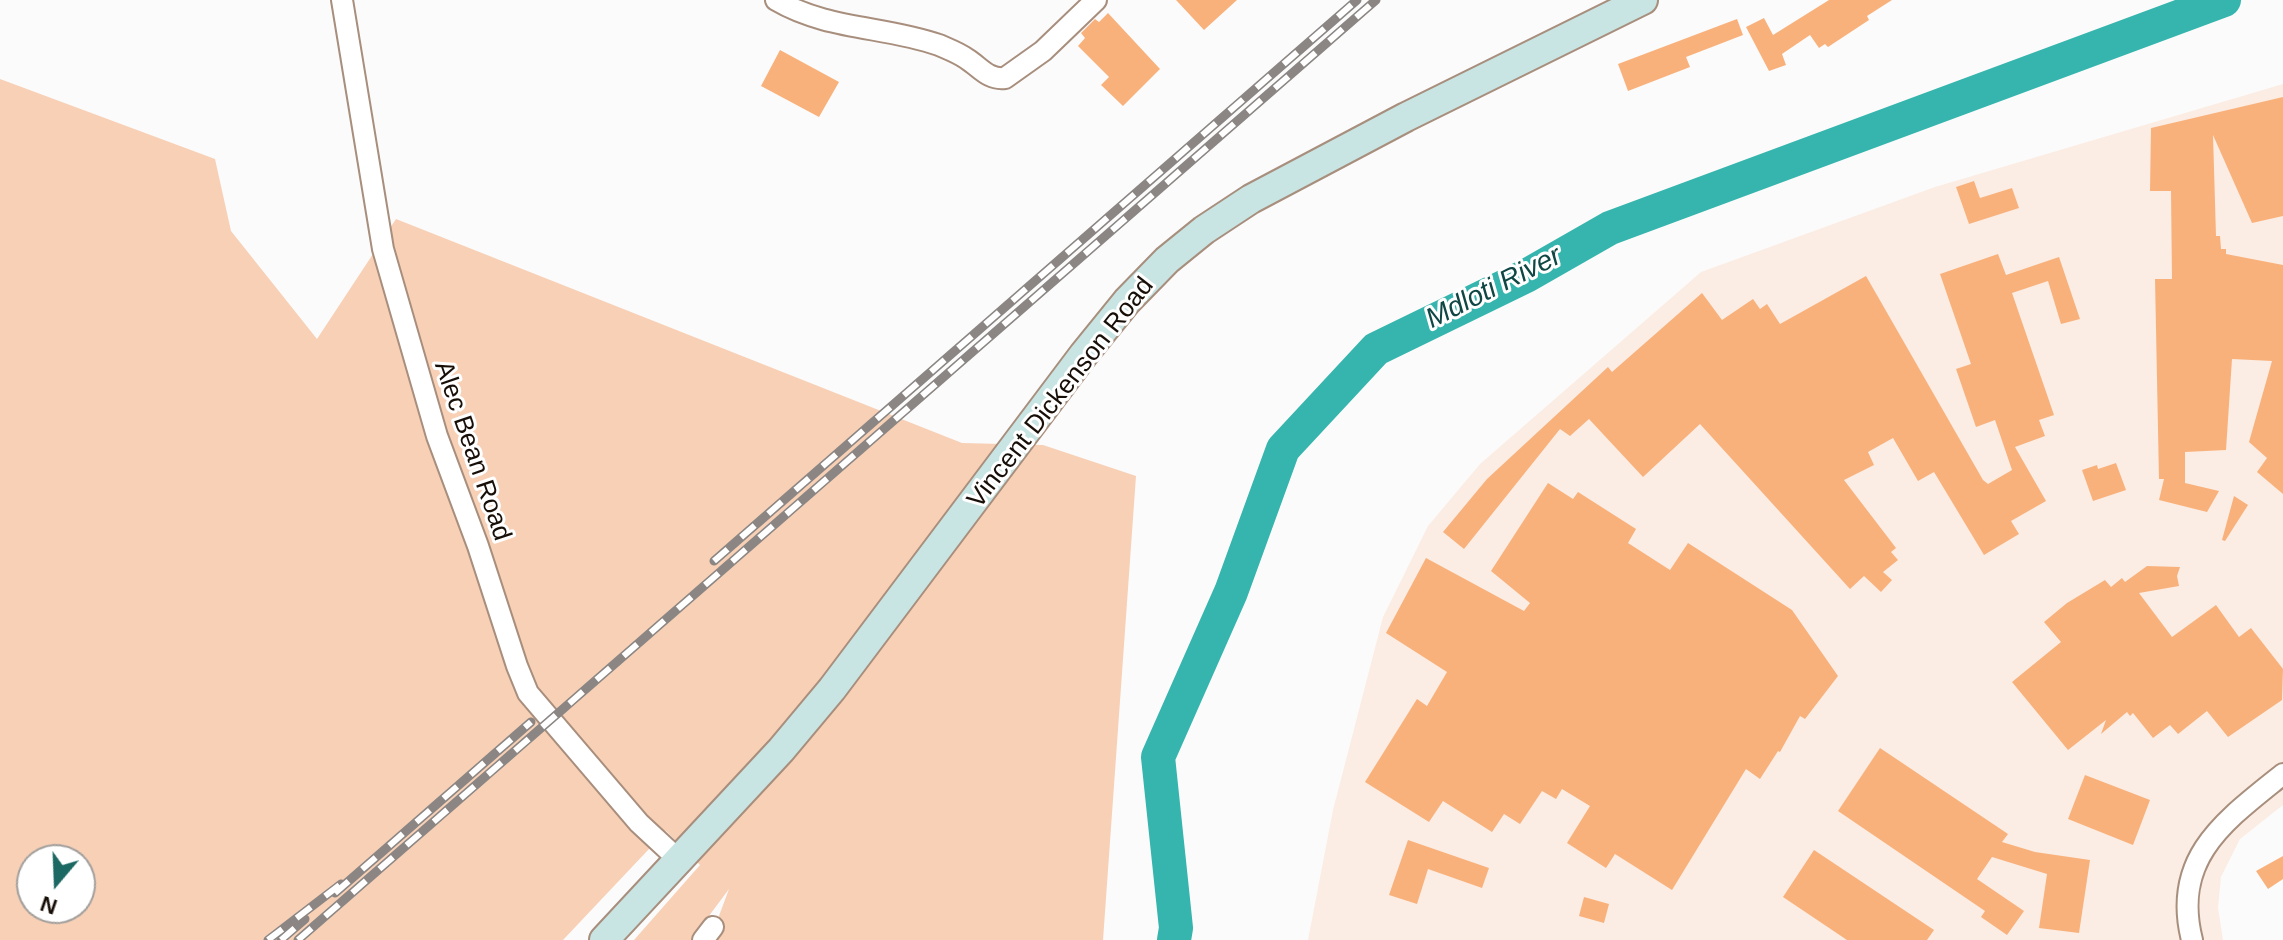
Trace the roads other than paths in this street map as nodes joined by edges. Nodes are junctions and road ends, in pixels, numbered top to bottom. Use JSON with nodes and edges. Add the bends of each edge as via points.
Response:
{"nodes":[{"id":1,"x":342,"y":0,"type":"edge"},
{"id":2,"x":776,"y":0,"type":"edge"},
{"id":3,"x":1096,"y":0,"type":"edge"},
{"id":4,"x":1643,"y":0,"type":"edge"},
{"id":5,"x":2283,"y":774,"type":"edge"},
{"id":6,"x":680,"y":861,"type":"junction"},
{"id":7,"x":604,"y":940,"type":"edge"},
{"id":8,"x":2192,"y":940,"type":"edge"}],
"edges":[{"from":1,"to":6,"type":"street","name":"Alec Bean Road","via":[[383,249],[437,436],[517,666],[528,693],[639,823]]},
{"from":2,"to":3,"type":"street","via":[[818,19],[938,45],[999,79],[1043,51]]},
{"from":4,"to":6,"type":"main road","name":"Vincent Dickenson Road","via":[[1302,170],[1204,230],[1167,260],[1084,354],[832,689]]},
{"from":5,"to":8,"type":"street","via":[[2220,827],[2199,853],[2189,883]]},
{"from":6,"to":7,"type":"main road","name":"Vincent Dickenson Road"}]}
